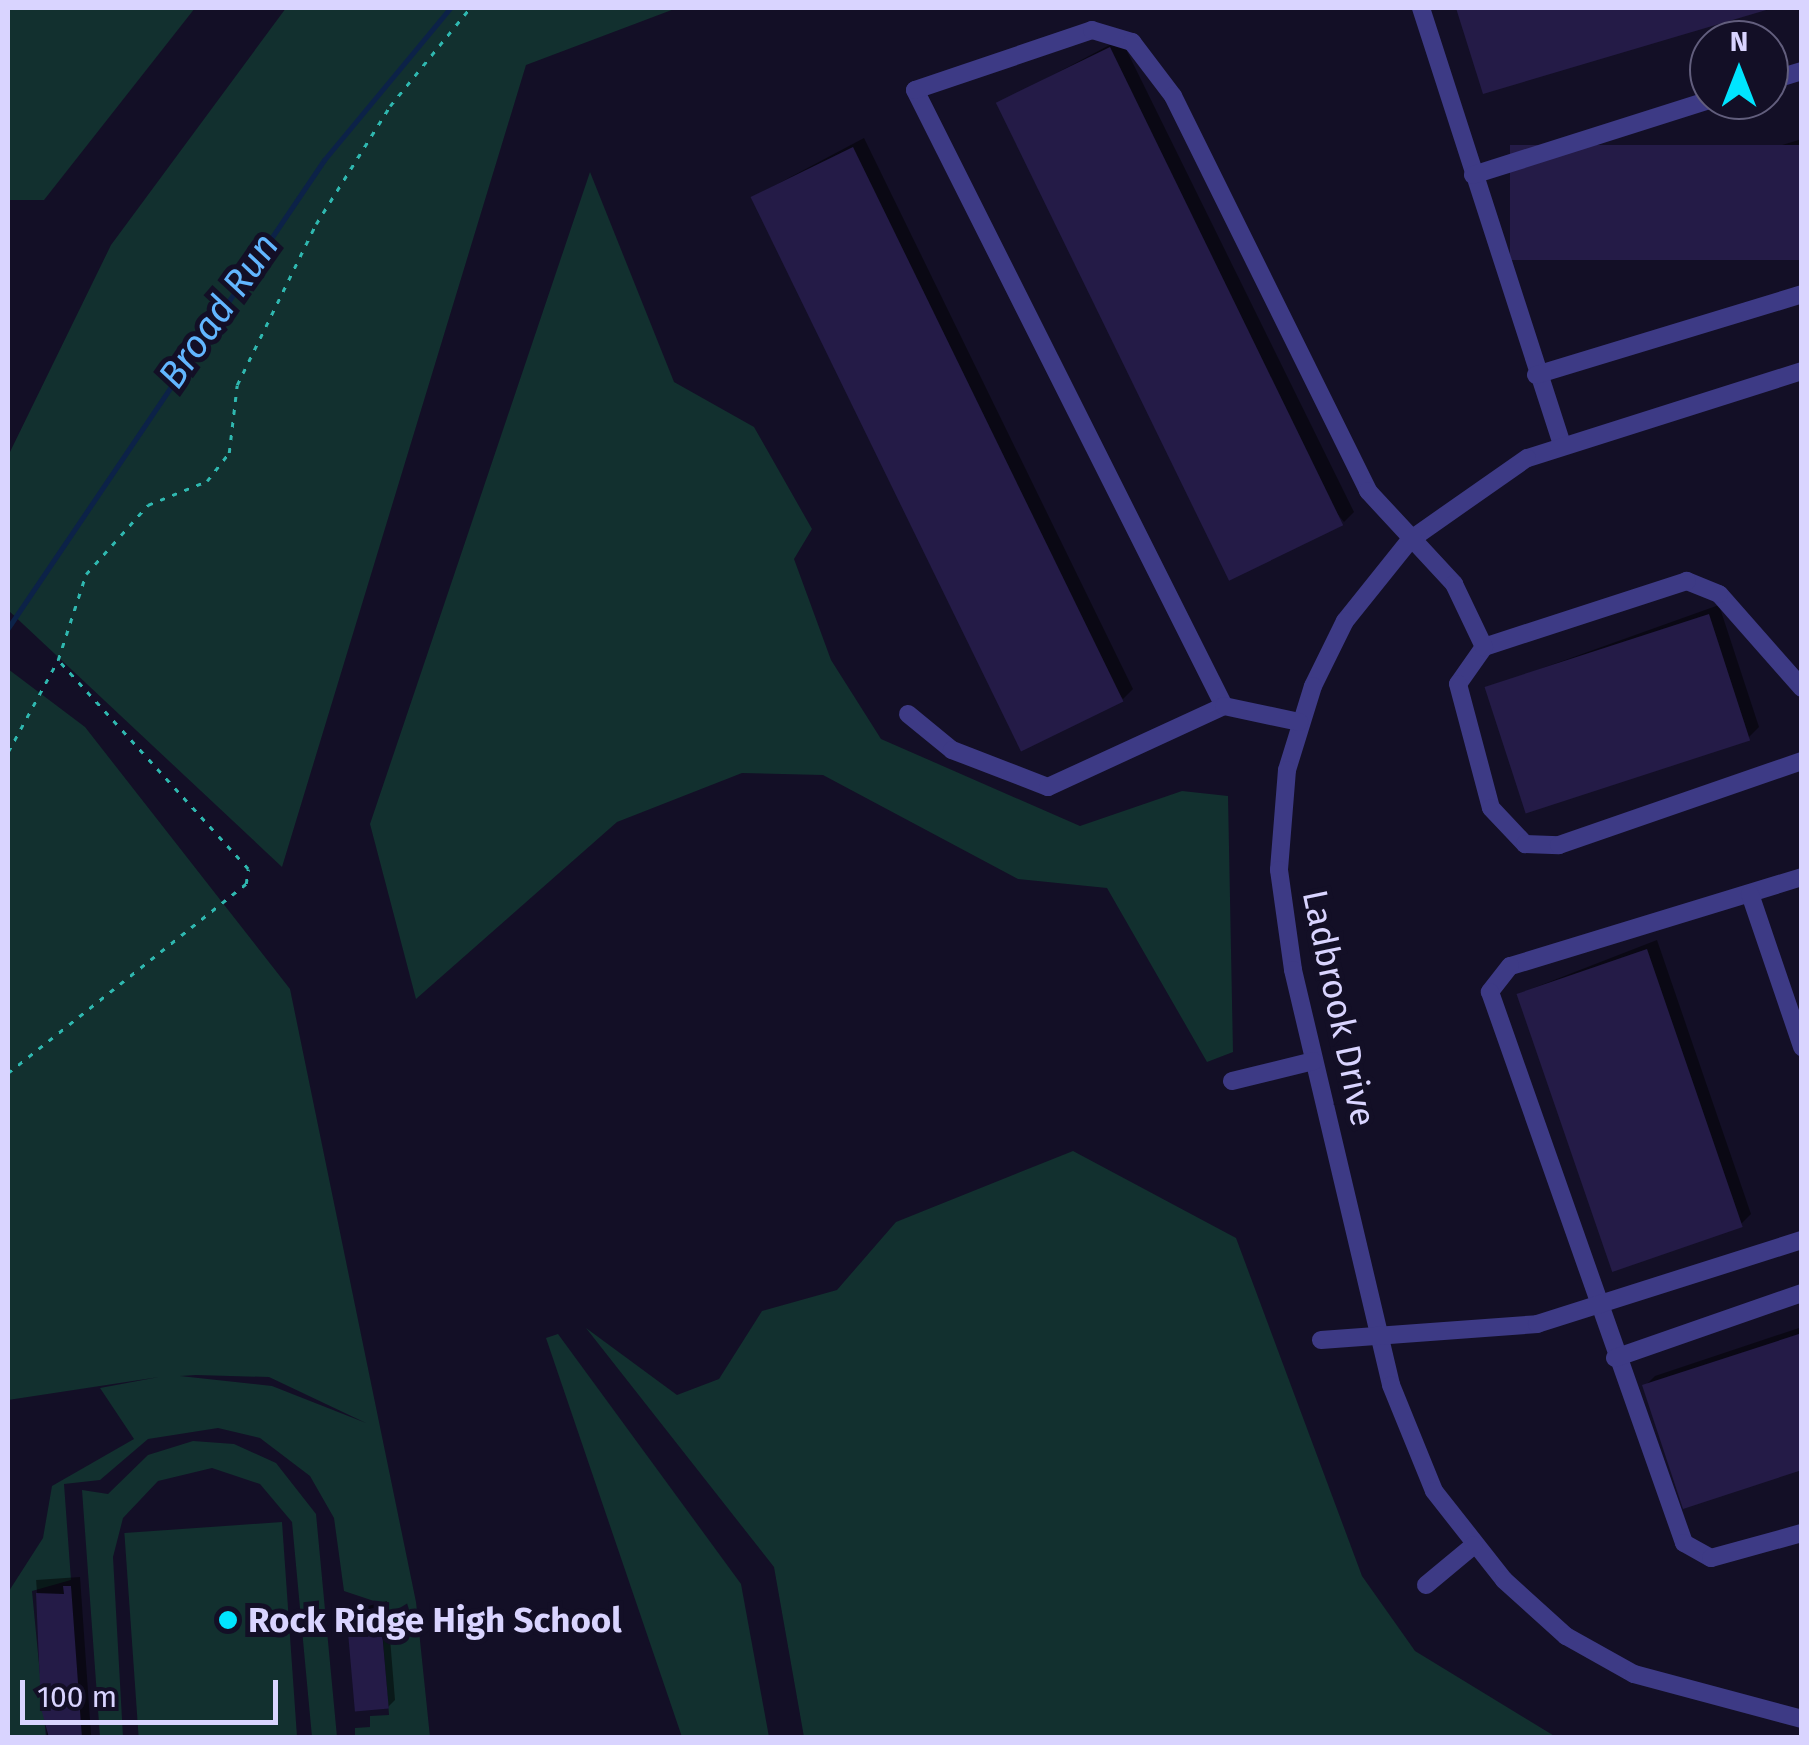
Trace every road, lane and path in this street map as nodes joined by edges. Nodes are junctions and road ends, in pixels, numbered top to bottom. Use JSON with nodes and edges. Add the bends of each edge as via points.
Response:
{"nodes":[{"id":1,"x":470,"y":8,"type":"edge"},
{"id":2,"x":1420,"y":8,"type":"edge"},
{"id":3,"x":1689,"y":107,"type":"edge"},
{"id":4,"x":1472,"y":175,"type":"junction"},
{"id":5,"x":1802,"y":294,"type":"edge"},
{"id":6,"x":1801,"y":372,"type":"edge"},
{"id":7,"x":1536,"y":375,"type":"junction"},
{"id":8,"x":1562,"y":444,"type":"junction"},
{"id":9,"x":1410,"y":540,"type":"junction"},
{"id":10,"x":1484,"y":647,"type":"junction"},
{"id":11,"x":58,"y":660,"type":"junction"},
{"id":12,"x":1802,"y":688,"type":"edge"},
{"id":13,"x":1224,"y":706,"type":"junction"},
{"id":14,"x":908,"y":714,"type":"dead end"},
{"id":15,"x":1300,"y":722,"type":"junction"},
{"id":16,"x":8,"y":752,"type":"edge"},
{"id":17,"x":1802,"y":761,"type":"edge"},
{"id":18,"x":1802,"y":877,"type":"edge"},
{"id":19,"x":1750,"y":894,"type":"junction"},
{"id":20,"x":1802,"y":1046,"type":"edge"},
{"id":21,"x":1314,"y":1061,"type":"junction"},
{"id":22,"x":8,"y":1073,"type":"edge"},
{"id":23,"x":1232,"y":1081,"type":"dead end"},
{"id":24,"x":1802,"y":1240,"type":"edge"},
{"id":25,"x":1802,"y":1293,"type":"edge"},
{"id":26,"x":1598,"y":1308,"type":"junction"},
{"id":27,"x":1378,"y":1332,"type":"junction"},
{"id":28,"x":1321,"y":1340,"type":"dead end"},
{"id":29,"x":1616,"y":1358,"type":"junction"},
{"id":30,"x":1802,"y":1532,"type":"edge"},
{"id":31,"x":1474,"y":1545,"type":"junction"},
{"id":32,"x":1426,"y":1585,"type":"dead end"},
{"id":33,"x":1802,"y":1719,"type":"edge"}],
"edges":[{"from":1,"to":11,"type":"path","via":[[390,106],[316,224],[237,385],[229,453],[207,481],[148,505],[86,574]]},
{"from":2,"to":4,"type":"street"},
{"from":3,"to":4,"type":"street"},
{"from":4,"to":7,"type":"street"},
{"from":5,"to":7,"type":"street"},
{"from":6,"to":8,"type":"street","name":"Ladbrook Drive"},
{"from":7,"to":8,"type":"street"},
{"from":8,"to":9,"type":"street","name":"Ladbrook Drive","via":[[1486,482]]},
{"from":9,"to":10,"type":"street","via":[[1454,584]]},
{"from":9,"to":13,"type":"street","via":[[1368,491],[1173,96],[1132,42],[1092,30],[915,90]]},
{"from":9,"to":15,"type":"street","name":"Ladbrook Drive","via":[[1346,621]]},
{"from":10,"to":12,"type":"street","via":[[1698,582]]},
{"from":10,"to":17,"type":"street","via":[[1466,662],[1458,701],[1499,826],[1524,844],[1558,845]]},
{"from":11,"to":16,"type":"path"},
{"from":11,"to":22,"type":"path","via":[[248,869],[246,884]]},
{"from":13,"to":14,"type":"street","via":[[1048,787],[952,750]]},
{"from":13,"to":15,"type":"street"},
{"from":15,"to":21,"type":"street","name":"Ladbrook Drive","via":[[1279,870]]},
{"from":18,"to":19,"type":"street"},
{"from":19,"to":20,"type":"street"},
{"from":19,"to":26,"type":"street","via":[[1572,944],[1493,981],[1492,1004]]},
{"from":21,"to":23,"type":"street"},
{"from":21,"to":27,"type":"street","name":"Ladbrook Drive"},
{"from":24,"to":26,"type":"street"},
{"from":25,"to":29,"type":"street"},
{"from":26,"to":27,"type":"street","via":[[1537,1324]]},
{"from":26,"to":29,"type":"street"},
{"from":27,"to":28,"type":"street"},
{"from":27,"to":31,"type":"street","name":"Ladbrook Drive","via":[[1414,1450]]},
{"from":29,"to":30,"type":"street","via":[[1676,1528],[1696,1554],[1726,1556]]},
{"from":31,"to":32,"type":"street"},
{"from":31,"to":33,"type":"street","name":"Ladbrook Drive","via":[[1566,1636],[1634,1674]]}]}
